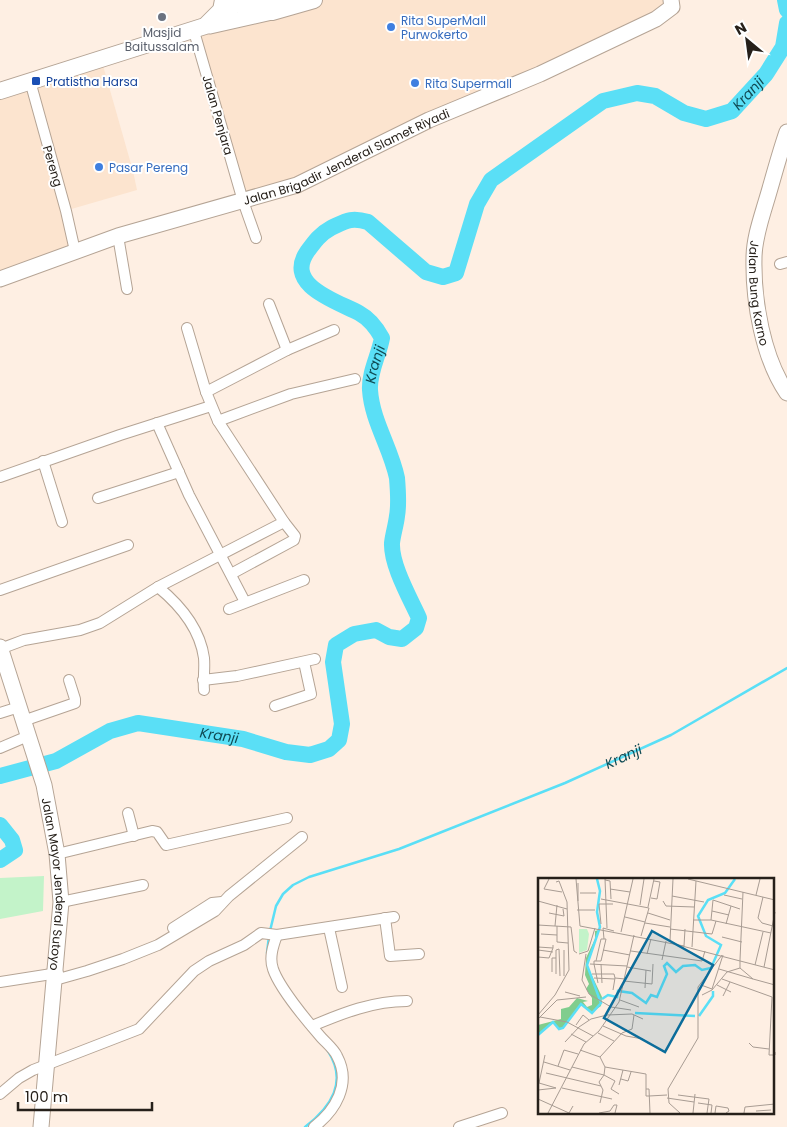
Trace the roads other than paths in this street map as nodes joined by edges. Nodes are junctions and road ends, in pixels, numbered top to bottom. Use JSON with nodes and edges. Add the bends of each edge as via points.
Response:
{"nodes":[{"id":1,"x":314,"y":0,"type":"edge"},
{"id":2,"x":671,"y":0,"type":"edge"},
{"id":3,"x":229,"y":1,"type":"edge"},
{"id":4,"x":277,"y":6,"type":"edge"},
{"id":5,"x":202,"y":26,"type":"junction"},
{"id":6,"x":30,"y":81,"type":"junction"},
{"id":7,"x":0,"y":91,"type":"edge"},
{"id":8,"x":787,"y":132,"type":"edge"},
{"id":9,"x":243,"y":201,"type":"junction"},
{"id":10,"x":118,"y":236,"type":"junction"},
{"id":11,"x":256,"y":238,"type":"dead end"},
{"id":12,"x":75,"y":251,"type":"junction"},
{"id":13,"x":0,"y":279,"type":"edge"},
{"id":14,"x":127,"y":289,"type":"dead end"},
{"id":15,"x":269,"y":304,"type":"dead end"},
{"id":16,"x":187,"y":328,"type":"dead end"},
{"id":17,"x":334,"y":330,"type":"dead end"},
{"id":18,"x":287,"y":350,"type":"junction"},
{"id":19,"x":355,"y":379,"type":"dead end"},
{"id":20,"x":206,"y":392,"type":"junction"},
{"id":21,"x":787,"y":393,"type":"edge"},
{"id":22,"x":211,"y":406,"type":"junction"},
{"id":23,"x":218,"y":421,"type":"junction"},
{"id":24,"x":157,"y":423,"type":"junction"},
{"id":25,"x":43,"y":461,"type":"junction"},
{"id":26,"x":178,"y":472,"type":"junction"},
{"id":27,"x":0,"y":477,"type":"edge"},
{"id":28,"x":98,"y":498,"type":"dead end"},
{"id":29,"x":62,"y":522,"type":"dead end"},
{"id":30,"x":284,"y":522,"type":"junction"},
{"id":31,"x":128,"y":545,"type":"dead end"},
{"id":32,"x":221,"y":554,"type":"junction"},
{"id":33,"x":231,"y":574,"type":"junction"},
{"id":34,"x":304,"y":580,"type":"dead end"},
{"id":35,"x":158,"y":587,"type":"junction"},
{"id":36,"x":0,"y":590,"type":"edge"},
{"id":37,"x":245,"y":602,"type":"junction"},
{"id":38,"x":229,"y":609,"type":"dead end"},
{"id":39,"x":0,"y":648,"type":"edge"},
{"id":40,"x":69,"y":680,"type":"dead end"},
{"id":41,"x":275,"y":706,"type":"dead end"},
{"id":42,"x":0,"y":713,"type":"edge"},
{"id":43,"x":21,"y":714,"type":"junction"},
{"id":44,"x":28,"y":737,"type":"junction"},
{"id":45,"x":0,"y":748,"type":"edge"},
{"id":46,"x":128,"y":813,"type":"dead end"},
{"id":47,"x":287,"y":818,"type":"dead end"},
{"id":48,"x":134,"y":836,"type":"junction"},
{"id":49,"x":302,"y":837,"type":"dead end"},
{"id":50,"x":57,"y":854,"type":"junction"},
{"id":51,"x":143,"y":886,"type":"dead end"},
{"id":52,"x":61,"y":902,"type":"junction"},
{"id":53,"x":329,"y":928,"type":"junction"},
{"id":54,"x":273,"y":934,"type":"junction"},
{"id":55,"x":419,"y":954,"type":"dead end"},
{"id":56,"x":55,"y":977,"type":"junction"},
{"id":57,"x":0,"y":982,"type":"edge"},
{"id":58,"x":342,"y":987,"type":"dead end"},
{"id":59,"x":407,"y":1001,"type":"dead end"},
{"id":60,"x":312,"y":1026,"type":"junction"},
{"id":61,"x":48,"y":1064,"type":"junction"},
{"id":62,"x":0,"y":1094,"type":"edge"},
{"id":63,"x":502,"y":1114,"type":"dead end"},
{"id":64,"x":41,"y":1127,"type":"edge"},
{"id":65,"x":314,"y":1127,"type":"edge"},
{"id":66,"x":459,"y":1127,"type":"edge"}],
"edges":[{"from":1,"to":4,"type":"main road"},
{"from":2,"to":9,"type":"main road","name":"Jalan Brigadir Jenderal Slamet Riyadi","via":[[672,7],[656,19],[540,74],[429,120],[297,186]]},
{"from":3,"to":4,"type":"main road","via":[[250,6]]},
{"from":3,"to":5,"type":"main road","via":[[221,20]]},
{"from":4,"to":5,"type":"main road","via":[[219,25]]},
{"from":5,"to":6,"type":"main road"},
{"from":5,"to":9,"type":"street","name":"Jalan Penjara"},
{"from":6,"to":7,"type":"main road"},
{"from":6,"to":12,"type":"street","name":"Pereng"},
{"from":8,"to":21,"type":"main road","name":"Jalan Bung Karno","via":[[760,222],[754,257],[757,308],[768,355]]},
{"from":9,"to":10,"type":"main road","name":"Jalan Brigadir Jenderal Slamet Riyadi"},
{"from":9,"to":11,"type":"street","name":"Jalan Penjara"},
{"from":10,"to":12,"type":"main road","name":"Jalan Brigadir Jenderal Slamet Riyadi"},
{"from":10,"to":14,"type":"street"},
{"from":12,"to":13,"type":"main road","name":"Jalan Brigadir Jenderal Slamet Riyadi"},
{"from":15,"to":18,"type":"street"},
{"from":16,"to":20,"type":"street"},
{"from":17,"to":18,"type":"street"},
{"from":18,"to":20,"type":"street"},
{"from":19,"to":23,"type":"street","via":[[291,394]]},
{"from":20,"to":22,"type":"street"},
{"from":22,"to":23,"type":"street"},
{"from":22,"to":24,"type":"street"},
{"from":23,"to":30,"type":"street"},
{"from":24,"to":25,"type":"street"},
{"from":24,"to":26,"type":"street"},
{"from":25,"to":27,"type":"street"},
{"from":25,"to":29,"type":"street"},
{"from":26,"to":28,"type":"street"},
{"from":26,"to":32,"type":"street"},
{"from":30,"to":32,"type":"street"},
{"from":30,"to":33,"type":"street","via":[[295,536],[294,540]]},
{"from":31,"to":36,"type":"street"},
{"from":32,"to":33,"type":"street"},
{"from":32,"to":35,"type":"street"},
{"from":33,"to":37,"type":"street"},
{"from":34,"to":37,"type":"street"},
{"from":35,"to":39,"type":"street","via":[[100,623]]},
{"from":35,"to":41,"type":"street","via":[[184,612],[199,638],[204,659],[204,685],[310,660],[311,694]]},
{"from":37,"to":38,"type":"street"},
{"from":39,"to":43,"type":"main road","name":"Jalan Mayor Jenderal Sutoyo"},
{"from":40,"to":43,"type":"street","via":[[75,703]]},
{"from":42,"to":43,"type":"street"},
{"from":43,"to":44,"type":"main road","name":"Jalan Mayor Jenderal Sutoyo"},
{"from":44,"to":45,"type":"street"},
{"from":44,"to":50,"type":"main road","name":"Jalan Mayor Jenderal Sutoyo","via":[[44,785]]},
{"from":46,"to":48,"type":"street"},
{"from":47,"to":48,"type":"street","via":[[166,845],[154,831]]},
{"from":48,"to":50,"type":"street"},
{"from":49,"to":56,"type":"street","via":[[215,911],[158,945],[114,962]]},
{"from":50,"to":52,"type":"main road","name":"Jalan Mayor Jenderal Sutoyo"},
{"from":51,"to":52,"type":"street"},
{"from":52,"to":56,"type":"main road","name":"Jalan Mayor Jenderal Sutoyo"},
{"from":53,"to":54,"type":"street"},
{"from":53,"to":55,"type":"street","via":[[389,918],[390,956]]},
{"from":53,"to":58,"type":"street"},
{"from":54,"to":60,"type":"street","via":[[273,970]]},
{"from":54,"to":61,"type":"street","via":[[261,933],[194,971],[139,1028]]},
{"from":56,"to":57,"type":"street"},
{"from":56,"to":61,"type":"main road","name":"Jalan Mayor Jenderal Sutoyo"},
{"from":59,"to":60,"type":"street","via":[[355,1009]]},
{"from":60,"to":65,"type":"street","via":[[337,1056],[342,1073],[338,1102]]},
{"from":61,"to":62,"type":"street","via":[[19,1078]]},
{"from":61,"to":64,"type":"main road","name":"Jalan Mayor Jenderal Sutoyo"},
{"from":63,"to":66,"type":"street"}]}
